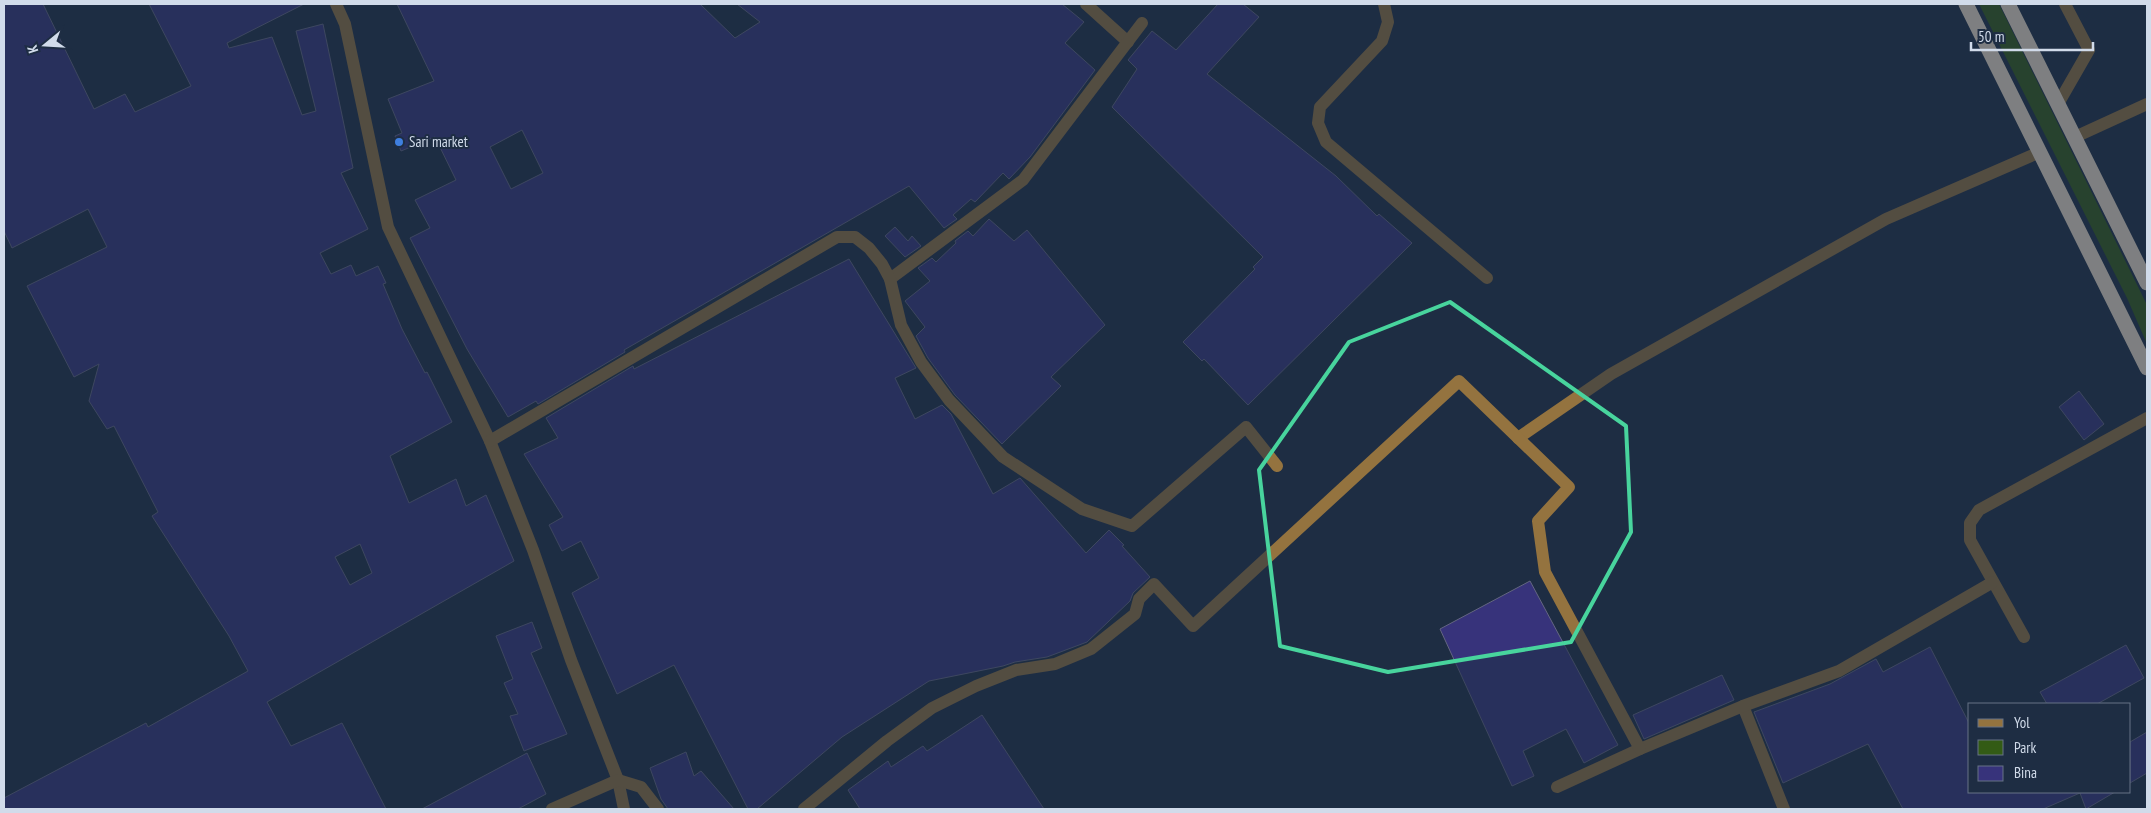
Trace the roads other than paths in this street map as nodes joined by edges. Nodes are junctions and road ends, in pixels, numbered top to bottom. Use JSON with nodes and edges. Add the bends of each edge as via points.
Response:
{"nodes":[{"id":1,"x":336,"y":4,"type":"edge"},
{"id":2,"x":1086,"y":4,"type":"edge"},
{"id":3,"x":1384,"y":4,"type":"edge"},
{"id":4,"x":1966,"y":4,"type":"edge"},
{"id":5,"x":2008,"y":4,"type":"edge"},
{"id":6,"x":2065,"y":4,"type":"edge"},
{"id":7,"x":1142,"y":23,"type":"dead end"},
{"id":8,"x":1128,"y":42,"type":"junction"},
{"id":9,"x":2058,"y":104,"type":"junction"},
{"id":10,"x":2147,"y":104,"type":"edge"},
{"id":11,"x":2075,"y":137,"type":"junction"},
{"id":12,"x":2040,"y":152,"type":"junction"},
{"id":13,"x":1487,"y":278,"type":"dead end"},
{"id":14,"x":890,"y":279,"type":"junction"},
{"id":15,"x":2147,"y":283,"type":"edge"},
{"id":16,"x":2147,"y":368,"type":"edge"},
{"id":17,"x":2147,"y":418,"type":"edge"},
{"id":18,"x":1518,"y":438,"type":"junction"},
{"id":19,"x":490,"y":441,"type":"junction"},
{"id":20,"x":1277,"y":466,"type":"dead end"},
{"id":21,"x":1994,"y":582,"type":"junction"},
{"id":22,"x":2024,"y":638,"type":"dead end"},
{"id":23,"x":1743,"y":706,"type":"junction"},
{"id":24,"x":1640,"y":749,"type":"junction"},
{"id":25,"x":618,"y":780,"type":"junction"},
{"id":26,"x":1557,"y":787,"type":"dead end"},
{"id":27,"x":552,"y":809,"type":"edge"},
{"id":28,"x":624,"y":809,"type":"edge"},
{"id":29,"x":658,"y":809,"type":"edge"},
{"id":30,"x":804,"y":809,"type":"edge"},
{"id":31,"x":1784,"y":809,"type":"edge"}],
"edges":[{"from":1,"to":19,"type":"street","via":[[345,24],[388,227]]},
{"from":2,"to":8,"type":"street"},
{"from":3,"to":13,"type":"street","via":[[1388,22],[1382,41],[1320,107],[1318,123],[1326,142]]},
{"from":4,"to":12,"type":"highway"},
{"from":5,"to":9,"type":"highway"},
{"from":6,"to":9,"type":"street","via":[[2089,50]]},
{"from":7,"to":8,"type":"street"},
{"from":8,"to":14,"type":"street","via":[[1023,180]]},
{"from":9,"to":11,"type":"highway"},
{"from":10,"to":11,"type":"street"},
{"from":11,"to":15,"type":"highway"},
{"from":12,"to":16,"type":"highway"},
{"from":12,"to":18,"type":"street","via":[[1886,218],[1612,374]]},
{"from":14,"to":19,"type":"street","via":[[870,248],[855,237],[837,237]]},
{"from":14,"to":20,"type":"street","via":[[901,325],[921,362],[949,400],[1003,457],[1082,509],[1132,526],[1246,427]]},
{"from":17,"to":21,"type":"street","via":[[1979,510],[1970,523],[1970,540]]},
{"from":18,"to":24,"type":"street","via":[[1570,487],[1538,520],[1545,572]]},
{"from":18,"to":30,"type":"street","via":[[1459,382],[1193,626],[1154,584],[1139,599],[1135,614],[1091,648],[1055,664],[1016,670],[932,708]]},
{"from":19,"to":25,"type":"street"},
{"from":21,"to":22,"type":"street"},
{"from":21,"to":23,"type":"street","via":[[1839,671]]},
{"from":23,"to":24,"type":"street"},
{"from":23,"to":31,"type":"street"},
{"from":24,"to":26,"type":"street"},
{"from":25,"to":27,"type":"street"},
{"from":25,"to":28,"type":"street"},
{"from":25,"to":29,"type":"street","via":[[641,787]]}]}
